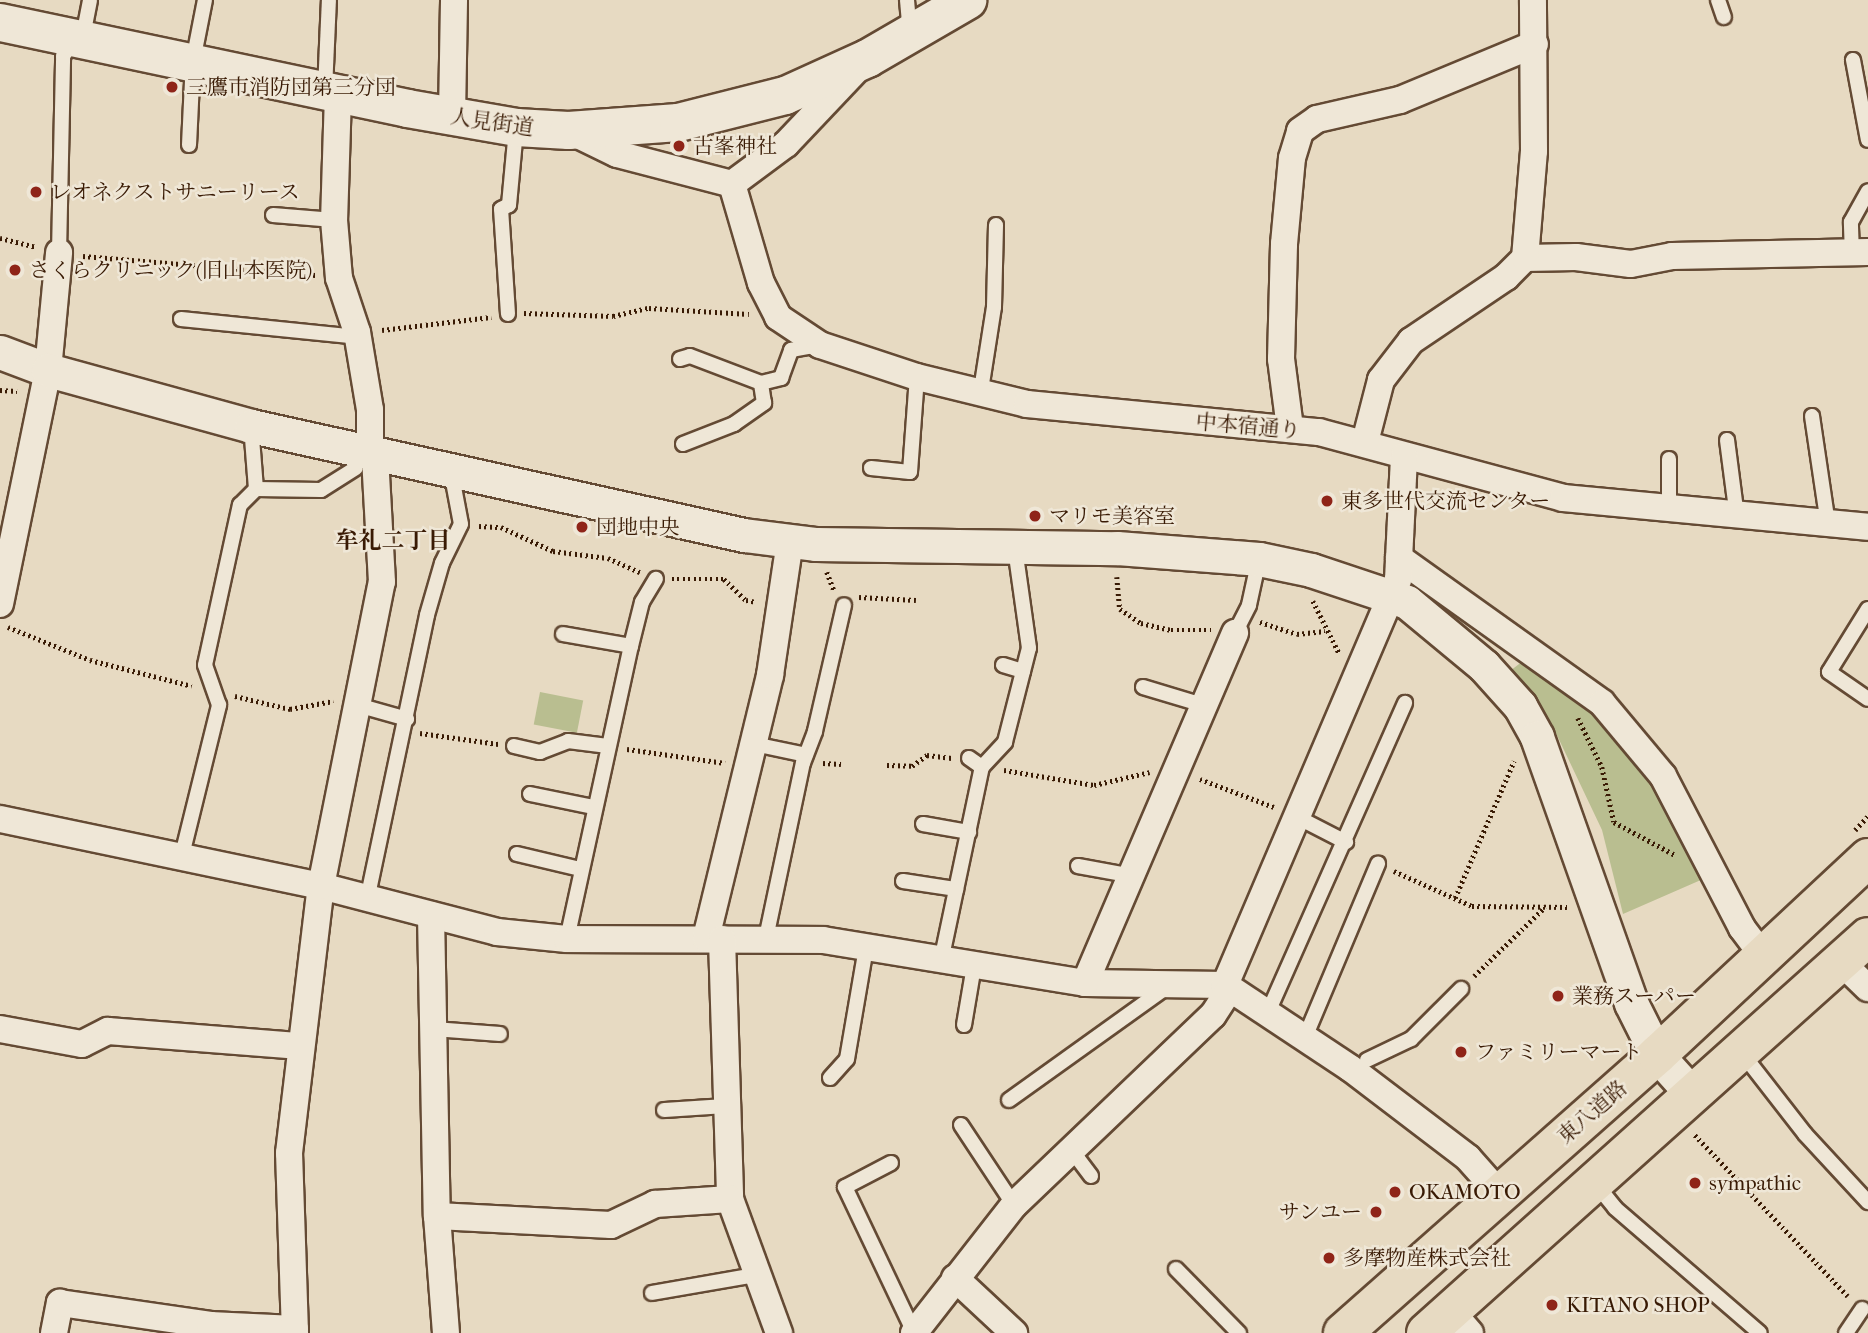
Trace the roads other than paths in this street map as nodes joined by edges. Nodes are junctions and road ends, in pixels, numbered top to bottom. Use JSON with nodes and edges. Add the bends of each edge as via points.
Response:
{"nodes":[{"id":1,"x":90,"y":0,"type":"edge"},
{"id":2,"x":205,"y":0,"type":"edge"},
{"id":3,"x":329,"y":0,"type":"edge"},
{"id":4,"x":454,"y":0,"type":"edge"},
{"id":5,"x":967,"y":0,"type":"edge"},
{"id":6,"x":1533,"y":0,"type":"edge"},
{"id":7,"x":1718,"y":0,"type":"edge"},
{"id":8,"x":909,"y":17,"type":"edge"},
{"id":9,"x":1724,"y":17,"type":"dead end"},
{"id":10,"x":0,"y":22,"type":"edge"},
{"id":11,"x":75,"y":39,"type":"junction"},
{"id":12,"x":1535,"y":44,"type":"junction"},
{"id":13,"x":867,"y":58,"type":"junction"},
{"id":14,"x":1853,"y":60,"type":"dead end"},
{"id":15,"x":193,"y":61,"type":"junction"},
{"id":16,"x":332,"y":93,"type":"junction"},
{"id":17,"x":452,"y":116,"type":"junction"},
{"id":18,"x":516,"y":127,"type":"junction"},
{"id":19,"x":568,"y":130,"type":"junction"},
{"id":20,"x":1868,"y":140,"type":"edge"},
{"id":21,"x":189,"y":145,"type":"dead end"},
{"id":22,"x":732,"y":184,"type":"junction"},
{"id":23,"x":1868,"y":191,"type":"edge"},
{"id":24,"x":273,"y":215,"type":"dead end"},
{"id":25,"x":334,"y":219,"type":"junction"},
{"id":26,"x":996,"y":225,"type":"dead end"},
{"id":27,"x":59,"y":253,"type":"joint"},
{"id":28,"x":1860,"y":254,"type":"edge"},
{"id":29,"x":1525,"y":258,"type":"junction"},
{"id":30,"x":508,"y":314,"type":"road end"},
{"id":31,"x":181,"y":319,"type":"dead end"},
{"id":32,"x":357,"y":334,"type":"junction"},
{"id":33,"x":820,"y":345,"type":"junction"},
{"id":34,"x":0,"y":352,"type":"edge"},
{"id":35,"x":680,"y":359,"type":"dead end"},
{"id":36,"x":917,"y":377,"type":"junction"},
{"id":37,"x":38,"y":382,"type":"junction"},
{"id":38,"x":761,"y":383,"type":"junction"},
{"id":39,"x":981,"y":390,"type":"junction"},
{"id":40,"x":1812,"y":416,"type":"dead end"},
{"id":41,"x":251,"y":426,"type":"junction"},
{"id":42,"x":1290,"y":428,"type":"junction"},
{"id":43,"x":1727,"y":440,"type":"dead end"},
{"id":44,"x":1365,"y":442,"type":"junction"},
{"id":45,"x":683,"y":444,"type":"dead end"},
{"id":46,"x":1404,"y":456,"type":"junction"},
{"id":47,"x":367,"y":459,"type":"junction"},
{"id":48,"x":1670,"y":459,"type":"dead end"},
{"id":49,"x":871,"y":468,"type":"dead end"},
{"id":50,"x":451,"y":471,"type":"junction"},
{"id":51,"x":256,"y":489,"type":"junction"},
{"id":52,"x":1669,"y":510,"type":"junction"},
{"id":53,"x":1737,"y":517,"type":"junction"},
{"id":54,"x":1828,"y":524,"type":"junction"},
{"id":55,"x":1868,"y":527,"type":"edge"},
{"id":56,"x":790,"y":541,"type":"junction"},
{"id":57,"x":1015,"y":550,"type":"junction"},
{"id":58,"x":1399,"y":558,"type":"junction"},
{"id":59,"x":1259,"y":559,"type":"junction"},
{"id":60,"x":656,"y":579,"type":"road end"},
{"id":61,"x":1391,"y":595,"type":"junction"},
{"id":62,"x":847,"y":601,"type":"road end"},
{"id":63,"x":1868,"y":609,"type":"edge"},
{"id":64,"x":2,"y":615,"type":"edge"},
{"id":65,"x":1239,"y":624,"type":"joint"},
{"id":66,"x":562,"y":634,"type":"dead end"},
{"id":67,"x":631,"y":646,"type":"junction"},
{"id":68,"x":1003,"y":665,"type":"dead end"},
{"id":69,"x":1023,"y":671,"type":"junction"},
{"id":70,"x":1143,"y":687,"type":"dead end"},
{"id":71,"x":1868,"y":699,"type":"edge"},
{"id":72,"x":1405,"y":703,"type":"dead end"},
{"id":73,"x":1203,"y":705,"type":"junction"},
{"id":74,"x":360,"y":707,"type":"junction"},
{"id":75,"x":406,"y":725,"type":"junction"},
{"id":76,"x":754,"y":744,"type":"junction"},
{"id":77,"x":513,"y":746,"type":"road end"},
{"id":78,"x":608,"y":746,"type":"junction"},
{"id":79,"x":806,"y":755,"type":"junction"},
{"id":80,"x":969,"y":758,"type":"dead end"},
{"id":81,"x":982,"y":767,"type":"junction"},
{"id":82,"x":530,"y":794,"type":"dead end"},
{"id":83,"x":593,"y":807,"type":"junction"},
{"id":84,"x":1299,"y":818,"type":"junction"},
{"id":85,"x":0,"y":820,"type":"edge"},
{"id":86,"x":923,"y":824,"type":"dead end"},
{"id":87,"x":969,"y":832,"type":"junction"},
{"id":88,"x":1346,"y":842,"type":"junction"},
{"id":89,"x":517,"y":854,"type":"dead end"},
{"id":90,"x":1868,"y":858,"type":"edge"},
{"id":91,"x":181,"y":859,"type":"junction"},
{"id":92,"x":1378,"y":864,"type":"road end"},
{"id":93,"x":1078,"y":866,"type":"dead end"},
{"id":94,"x":580,"y":869,"type":"junction"},
{"id":95,"x":1128,"y":875,"type":"junction"},
{"id":96,"x":903,"y":881,"type":"dead end"},
{"id":97,"x":321,"y":886,"type":"junction"},
{"id":98,"x":956,"y":889,"type":"junction"},
{"id":99,"x":367,"y":900,"type":"junction"},
{"id":100,"x":431,"y":915,"type":"junction"},
{"id":101,"x":714,"y":938,"type":"junction"},
{"id":102,"x":765,"y":938,"type":"junction"},
{"id":103,"x":568,"y":939,"type":"junction"},
{"id":104,"x":866,"y":948,"type":"junction"},
{"id":105,"x":1765,"y":958,"type":"junction"},
{"id":106,"x":941,"y":961,"type":"junction"},
{"id":107,"x":1859,"y":963,"type":"edge"},
{"id":108,"x":974,"y":966,"type":"junction"},
{"id":109,"x":1085,"y":983,"type":"junction"},
{"id":110,"x":1170,"y":985,"type":"junction"},
{"id":111,"x":1227,"y":987,"type":"junction"},
{"id":112,"x":1461,"y":989,"type":"road end"},
{"id":113,"x":1269,"y":1010,"type":"junction"},
{"id":114,"x":964,"y":1025,"type":"dead end"},
{"id":115,"x":0,"y":1029,"type":"edge"},
{"id":116,"x":434,"y":1029,"type":"junction"},
{"id":117,"x":500,"y":1034,"type":"dead end"},
{"id":118,"x":1306,"y":1035,"type":"junction"},
{"id":119,"x":300,"y":1046,"type":"junction"},
{"id":120,"x":1742,"y":1052,"type":"junction"},
{"id":121,"x":1657,"y":1055,"type":"junction"},
{"id":122,"x":1367,"y":1060,"type":"dead end"},
{"id":123,"x":830,"y":1078,"type":"dead end"},
{"id":124,"x":1693,"y":1095,"type":"junction"},
{"id":125,"x":1009,"y":1100,"type":"dead end"},
{"id":126,"x":726,"y":1106,"type":"junction"},
{"id":127,"x":664,"y":1110,"type":"dead end"},
{"id":128,"x":961,"y":1125,"type":"dead end"},
{"id":129,"x":1073,"y":1152,"type":"junction"},
{"id":130,"x":891,"y":1163,"type":"dead end"},
{"id":131,"x":1091,"y":1176,"type":"dead end"},
{"id":132,"x":1595,"y":1182,"type":"junction"},
{"id":133,"x":1500,"y":1194,"type":"junction"},
{"id":134,"x":730,"y":1199,"type":"junction"},
{"id":135,"x":1868,"y":1202,"type":"edge"},
{"id":136,"x":1014,"y":1205,"type":"junction"},
{"id":137,"x":437,"y":1216,"type":"junction"},
{"id":138,"x":1177,"y":1269,"type":"dead end"},
{"id":139,"x":755,"y":1275,"type":"junction"},
{"id":140,"x":956,"y":1278,"type":"junction"},
{"id":141,"x":652,"y":1293,"type":"dead end"},
{"id":142,"x":1862,"y":1309,"type":"road end"},
{"id":143,"x":1449,"y":1326,"type":"edge"},
{"id":144,"x":295,"y":1331,"type":"edge"},
{"id":145,"x":54,"y":1333,"type":"edge"},
{"id":146,"x":446,"y":1333,"type":"edge"},
{"id":147,"x":779,"y":1333,"type":"edge"},
{"id":148,"x":914,"y":1333,"type":"edge"},
{"id":149,"x":1014,"y":1333,"type":"edge"},
{"id":150,"x":1239,"y":1333,"type":"edge"},
{"id":151,"x":1343,"y":1333,"type":"edge"},
{"id":152,"x":1760,"y":1333,"type":"edge"},
{"id":153,"x":1846,"y":1333,"type":"edge"}],
"edges":[{"from":1,"to":11,"type":"lane","via":[[85,26]]},
{"from":2,"to":15,"type":"lane"},
{"from":3,"to":16,"type":"lane"},
{"from":4,"to":17,"type":"street"},
{"from":5,"to":8,"type":"main road","name":"人見街道"},
{"from":6,"to":12,"type":"street"},
{"from":7,"to":9,"type":"lane"},
{"from":8,"to":13,"type":"main road","name":"人見街道"},
{"from":10,"to":11,"type":"main road","name":"人見街道"},
{"from":11,"to":15,"type":"main road","name":"人見街道"},
{"from":11,"to":27,"type":"lane","via":[[63,55],[59,106]]},
{"from":12,"to":29,"type":"street","via":[[1534,151]]},
{"from":12,"to":42,"type":"street","via":[[1400,100],[1317,119],[1300,131],[1292,158],[1284,244],[1281,359]]},
{"from":13,"to":19,"type":"main road","name":"人見街道","via":[[820,81],[738,109],[678,122]]},
{"from":13,"to":22,"type":"street","via":[[786,144]]},
{"from":14,"to":20,"type":"lane"},
{"from":15,"to":16,"type":"main road","name":"人見街道"},
{"from":15,"to":21,"type":"lane"},
{"from":16,"to":17,"type":"main road","name":"人見街道"},
{"from":16,"to":25,"type":"street"},
{"from":17,"to":18,"type":"main road","name":"人見街道"},
{"from":18,"to":19,"type":"main road","name":"人見街道"},
{"from":18,"to":30,"type":"lane","via":[[509,205],[501,209]]},
{"from":19,"to":22,"type":"street","via":[[617,154]]},
{"from":22,"to":33,"type":"street","name":"中本宿通り","via":[[761,283],[778,317]]},
{"from":23,"to":28,"type":"lane","via":[[1851,222]]},
{"from":24,"to":25,"type":"lane"},
{"from":25,"to":32,"type":"street","via":[[339,278]]},
{"from":26,"to":39,"type":"lane","via":[[994,307]]},
{"from":27,"to":37,"type":"street"},
{"from":28,"to":29,"type":"street","via":[[1672,256],[1631,264],[1576,257]]},
{"from":29,"to":44,"type":"street","via":[[1506,277],[1411,341],[1381,380]]},
{"from":31,"to":32,"type":"lane"},
{"from":32,"to":47,"type":"street","via":[[370,410]]},
{"from":33,"to":36,"type":"street","name":"中本宿通り"},
{"from":33,"to":38,"type":"lane","via":[[791,350],[781,377]]},
{"from":34,"to":37,"type":"street"},
{"from":35,"to":38,"type":"lane","via":[[690,356]]},
{"from":36,"to":39,"type":"street","name":"中本宿通り"},
{"from":36,"to":49,"type":"lane","via":[[910,472]]},
{"from":37,"to":41,"type":"street"},
{"from":37,"to":64,"type":"street"},
{"from":38,"to":45,"type":"lane","via":[[764,403],[734,424]]},
{"from":39,"to":42,"type":"street","name":"中本宿通り","via":[[1027,404]]},
{"from":40,"to":54,"type":"lane"},
{"from":41,"to":47,"type":"street"},
{"from":41,"to":51,"type":"lane"},
{"from":42,"to":44,"type":"street","name":"中本宿通り"},
{"from":43,"to":53,"type":"lane"},
{"from":44,"to":46,"type":"street","name":"中本宿通り"},
{"from":46,"to":52,"type":"street","name":"中本宿通り","via":[[1563,498]]},
{"from":46,"to":58,"type":"street"},
{"from":47,"to":50,"type":"street"},
{"from":47,"to":51,"type":"lane","via":[[320,490]]},
{"from":47,"to":74,"type":"street","via":[[382,582]]},
{"from":48,"to":52,"type":"lane"},
{"from":50,"to":56,"type":"street","via":[[658,519]]},
{"from":50,"to":75,"type":"lane","via":[[461,524],[442,563],[427,615]]},
{"from":51,"to":91,"type":"lane","via":[[240,505],[205,665],[219,705]]},
{"from":52,"to":53,"type":"street","name":"中本宿通り"},
{"from":53,"to":54,"type":"street","name":"中本宿通り"},
{"from":54,"to":55,"type":"street","name":"中本宿通り"},
{"from":56,"to":57,"type":"street"},
{"from":56,"to":76,"type":"street"},
{"from":57,"to":59,"type":"street","via":[[1117,548]]},
{"from":57,"to":69,"type":"lane","via":[[1029,648]]},
{"from":58,"to":61,"type":"street","via":[[1398,580]]},
{"from":58,"to":105,"type":"street","via":[[1497,632],[1580,683],[1618,720],[1663,776],[1742,928]]},
{"from":59,"to":61,"type":"street"},
{"from":59,"to":65,"type":"lane"},
{"from":60,"to":67,"type":"lane","via":[[642,602]]},
{"from":61,"to":84,"type":"street"},
{"from":61,"to":121,"type":"street","via":[[1483,666],[1520,706],[1537,737],[1631,1003]]},
{"from":62,"to":79,"type":"lane"},
{"from":63,"to":71,"type":"lane","via":[[1829,672]]},
{"from":65,"to":73,"type":"street"},
{"from":66,"to":67,"type":"lane"},
{"from":67,"to":78,"type":"lane"},
{"from":68,"to":69,"type":"lane"},
{"from":69,"to":81,"type":"lane","via":[[1005,742]]},
{"from":70,"to":73,"type":"lane"},
{"from":72,"to":88,"type":"lane"},
{"from":73,"to":95,"type":"street"},
{"from":74,"to":75,"type":"lane"},
{"from":74,"to":97,"type":"street"},
{"from":75,"to":99,"type":"lane"},
{"from":76,"to":79,"type":"lane"},
{"from":76,"to":101,"type":"street"},
{"from":77,"to":78,"type":"lane","via":[[540,752],[568,741]]},
{"from":78,"to":83,"type":"lane"},
{"from":79,"to":102,"type":"lane"},
{"from":80,"to":81,"type":"lane"},
{"from":81,"to":87,"type":"lane"},
{"from":82,"to":83,"type":"lane"},
{"from":83,"to":94,"type":"lane"},
{"from":84,"to":88,"type":"lane"},
{"from":84,"to":111,"type":"street"},
{"from":85,"to":91,"type":"street"},
{"from":86,"to":87,"type":"lane"},
{"from":87,"to":98,"type":"lane"},
{"from":88,"to":113,"type":"lane"},
{"from":89,"to":94,"type":"lane"},
{"from":90,"to":105,"type":"main road","name":"東八道路"},
{"from":91,"to":97,"type":"street"},
{"from":92,"to":118,"type":"lane"},
{"from":93,"to":95,"type":"lane"},
{"from":94,"to":103,"type":"lane"},
{"from":95,"to":109,"type":"street"},
{"from":96,"to":98,"type":"lane"},
{"from":97,"to":99,"type":"street"},
{"from":97,"to":119,"type":"street"},
{"from":98,"to":106,"type":"lane"},
{"from":99,"to":100,"type":"street"},
{"from":100,"to":103,"type":"street","via":[[497,932]]},
{"from":100,"to":116,"type":"street"},
{"from":101,"to":102,"type":"street"},
{"from":101,"to":103,"type":"street"},
{"from":101,"to":126,"type":"street"},
{"from":102,"to":104,"type":"street"},
{"from":104,"to":106,"type":"street"},
{"from":104,"to":123,"type":"lane","via":[[847,1059]]},
{"from":105,"to":121,"type":"main road","name":"東八道路"},
{"from":106,"to":108,"type":"street"},
{"from":107,"to":120,"type":"main road"},
{"from":108,"to":109,"type":"street"},
{"from":108,"to":114,"type":"lane"},
{"from":109,"to":110,"type":"street"},
{"from":110,"to":111,"type":"street"},
{"from":110,"to":125,"type":"lane"},
{"from":111,"to":113,"type":"street"},
{"from":111,"to":129,"type":"street","via":[[1213,1015]]},
{"from":112,"to":122,"type":"lane","via":[[1411,1039]]},
{"from":113,"to":118,"type":"street"},
{"from":115,"to":119,"type":"street","via":[[82,1044],[107,1031]]},
{"from":116,"to":117,"type":"lane"},
{"from":116,"to":137,"type":"street"},
{"from":118,"to":133,"type":"street","via":[[1468,1158]]},
{"from":119,"to":144,"type":"street","via":[[289,1153]]},
{"from":120,"to":124,"type":"main road"},
{"from":120,"to":135,"type":"lane","via":[[1805,1134]]},
{"from":121,"to":124,"type":"street"},
{"from":121,"to":133,"type":"main road","name":"東八道路"},
{"from":124,"to":132,"type":"main road"},
{"from":126,"to":127,"type":"lane"},
{"from":126,"to":134,"type":"street"},
{"from":128,"to":136,"type":"lane"},
{"from":129,"to":131,"type":"lane"},
{"from":129,"to":136,"type":"street"},
{"from":130,"to":148,"type":"lane","via":[[845,1187]]},
{"from":132,"to":143,"type":"main road"},
{"from":132,"to":152,"type":"lane","via":[[1615,1208]]},
{"from":133,"to":151,"type":"main road","name":"東八道路"},
{"from":134,"to":137,"type":"street","via":[[655,1204],[611,1225]]},
{"from":134,"to":139,"type":"street"},
{"from":136,"to":140,"type":"street"},
{"from":137,"to":146,"type":"street"},
{"from":138,"to":150,"type":"lane"},
{"from":139,"to":141,"type":"lane"},
{"from":139,"to":147,"type":"street"},
{"from":140,"to":148,"type":"street"},
{"from":140,"to":149,"type":"street"},
{"from":142,"to":153,"type":"lane"},
{"from":144,"to":145,"type":"street","via":[[210,1325],[60,1303]]}]}
